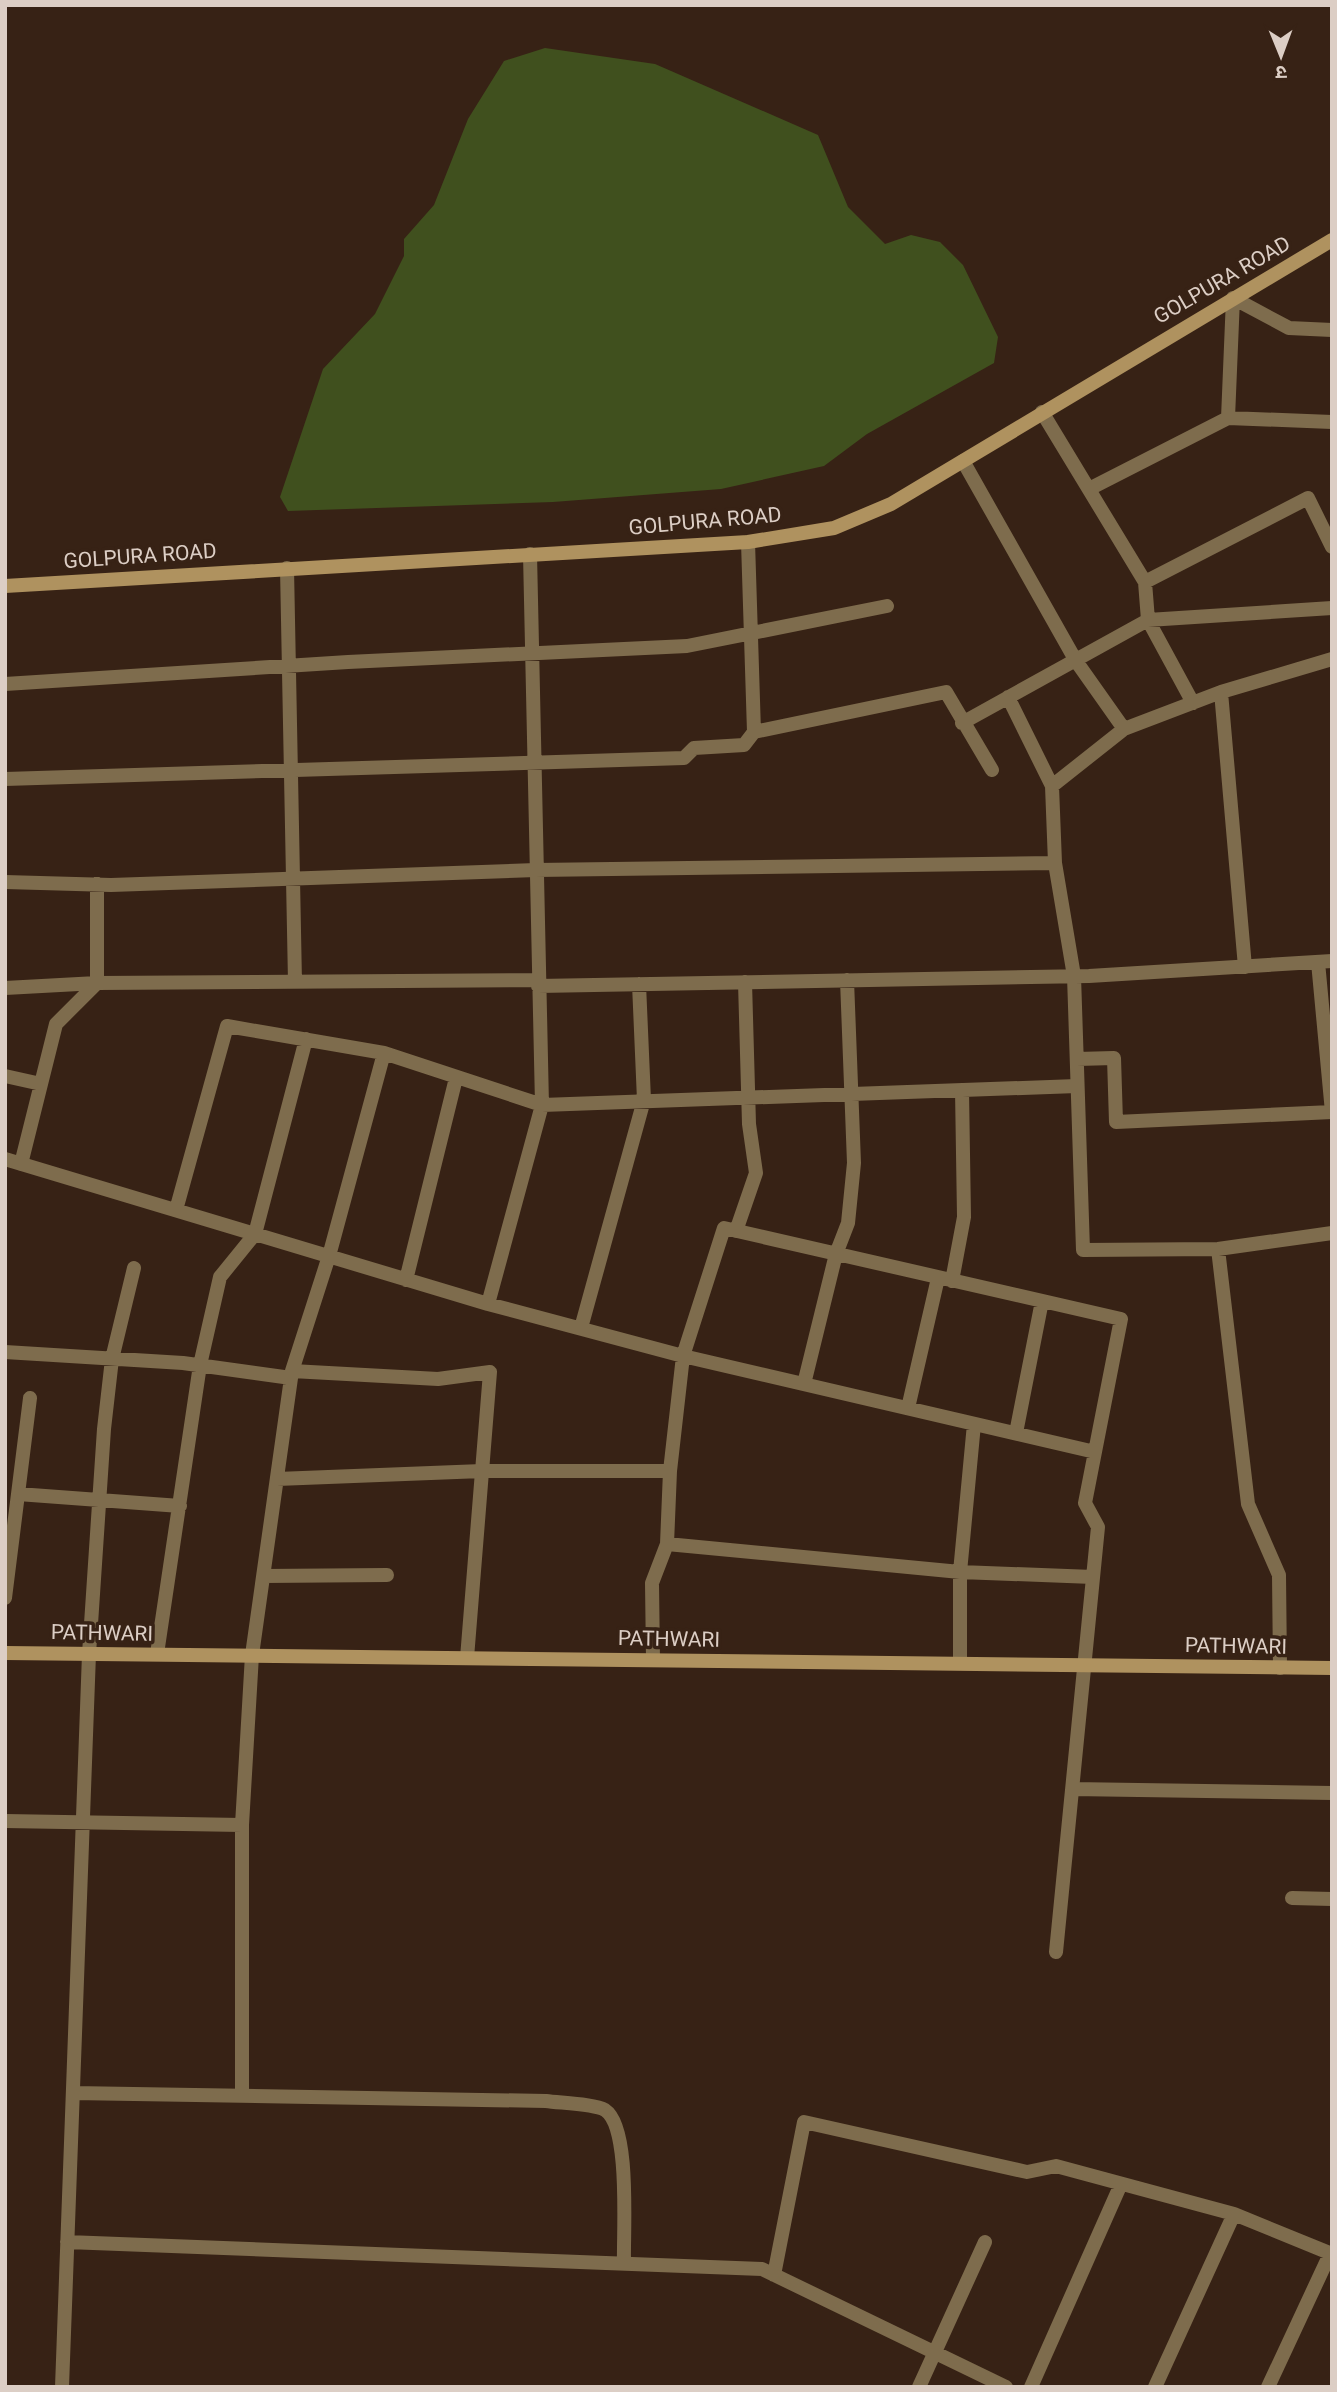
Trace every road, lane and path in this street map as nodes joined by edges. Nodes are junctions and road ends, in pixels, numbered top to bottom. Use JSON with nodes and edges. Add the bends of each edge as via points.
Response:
{"nodes":[{"id":1,"x":1332,"y":240,"type":"edge"},
{"id":2,"x":1233,"y":298,"type":"junction"},
{"id":3,"x":1332,"y":330,"type":"edge"},
{"id":4,"x":1042,"y":412,"type":"junction"},
{"id":5,"x":1228,"y":418,"type":"junction"},
{"id":6,"x":1332,"y":422,"type":"edge"},
{"id":7,"x":963,"y":461,"type":"junction"},
{"id":8,"x":1089,"y":489,"type":"junction"},
{"id":9,"x":748,"y":542,"type":"junction"},
{"id":10,"x":1332,"y":547,"type":"edge"},
{"id":11,"x":530,"y":554,"type":"junction"},
{"id":12,"x":287,"y":568,"type":"junction"},
{"id":13,"x":1145,"y":582,"type":"junction"},
{"id":14,"x":5,"y":586,"type":"edge"},
{"id":15,"x":887,"y":606,"type":"dead end"},
{"id":16,"x":1332,"y":608,"type":"edge"},
{"id":17,"x":1148,"y":620,"type":"junction"},
{"id":18,"x":751,"y":631,"type":"junction"},
{"id":19,"x":532,"y":653,"type":"junction"},
{"id":20,"x":1332,"y":659,"type":"edge"},
{"id":21,"x":1076,"y":662,"type":"junction"},
{"id":22,"x":289,"y":667,"type":"junction"},
{"id":23,"x":5,"y":684,"type":"edge"},
{"id":24,"x":1221,"y":692,"type":"junction"},
{"id":25,"x":1008,"y":697,"type":"junction"},
{"id":26,"x":1193,"y":703,"type":"junction"},
{"id":27,"x":962,"y":723,"type":"junction"},
{"id":28,"x":1124,"y":730,"type":"junction"},
{"id":29,"x":754,"y":732,"type":"junction"},
{"id":30,"x":534,"y":763,"type":"junction"},
{"id":31,"x":992,"y":770,"type":"dead end"},
{"id":32,"x":291,"y":772,"type":"junction"},
{"id":33,"x":5,"y":779,"type":"edge"},
{"id":34,"x":1052,"y":786,"type":"junction"},
{"id":35,"x":1055,"y":863,"type":"junction"},
{"id":36,"x":536,"y":870,"type":"junction"},
{"id":37,"x":293,"y":878,"type":"junction"},
{"id":38,"x":5,"y":882,"type":"edge"},
{"id":39,"x":97,"y":884,"type":"junction"},
{"id":40,"x":1325,"y":962,"type":"edge"},
{"id":41,"x":1245,"y":967,"type":"junction"},
{"id":42,"x":1074,"y":976,"type":"junction"},
{"id":43,"x":847,"y":980,"type":"junction"},
{"id":44,"x":295,"y":982,"type":"junction"},
{"id":45,"x":745,"y":982,"type":"junction"},
{"id":46,"x":97,"y":983,"type":"junction"},
{"id":47,"x":538,"y":983,"type":"junction"},
{"id":48,"x":639,"y":984,"type":"junction"},
{"id":49,"x":5,"y":988,"type":"edge"},
{"id":50,"x":306,"y":1039,"type":"junction"},
{"id":51,"x":384,"y":1053,"type":"junction"},
{"id":52,"x":1077,"y":1059,"type":"junction"},
{"id":53,"x":5,"y":1076,"type":"edge"},
{"id":54,"x":456,"y":1078,"type":"junction"},
{"id":55,"x":41,"y":1084,"type":"junction"},
{"id":56,"x":1077,"y":1086,"type":"junction"},
{"id":57,"x":962,"y":1090,"type":"junction"},
{"id":58,"x":851,"y":1095,"type":"junction"},
{"id":59,"x":747,"y":1096,"type":"junction"},
{"id":60,"x":644,"y":1100,"type":"junction"},
{"id":61,"x":542,"y":1105,"type":"junction"},
{"id":62,"x":1332,"y":1112,"type":"edge"},
{"id":63,"x":5,"y":1159,"type":"edge"},
{"id":64,"x":22,"y":1164,"type":"junction"},
{"id":65,"x":176,"y":1210,"type":"junction"},
{"id":66,"x":736,"y":1231,"type":"junction"},
{"id":67,"x":1332,"y":1233,"type":"edge"},
{"id":68,"x":255,"y":1234,"type":"junction"},
{"id":69,"x":1218,"y":1249,"type":"junction"},
{"id":70,"x":836,"y":1254,"type":"junction"},
{"id":71,"x":329,"y":1256,"type":"junction"},
{"id":72,"x":134,"y":1268,"type":"dead end"},
{"id":73,"x":945,"y":1279,"type":"junction"},
{"id":74,"x":406,"y":1280,"type":"junction"},
{"id":75,"x":1042,"y":1301,"type":"junction"},
{"id":76,"x":488,"y":1304,"type":"junction"},
{"id":77,"x":581,"y":1328,"type":"junction"},
{"id":78,"x":5,"y":1352,"type":"edge"},
{"id":79,"x":683,"y":1356,"type":"junction"},
{"id":80,"x":112,"y":1359,"type":"junction"},
{"id":81,"x":200,"y":1365,"type":"junction"},
{"id":82,"x":292,"y":1375,"type":"junction"},
{"id":83,"x":804,"y":1384,"type":"junction"},
{"id":84,"x":30,"y":1398,"type":"dead end"},
{"id":85,"x":908,"y":1408,"type":"junction"},
{"id":86,"x":974,"y":1424,"type":"junction"},
{"id":87,"x":1016,"y":1433,"type":"junction"},
{"id":88,"x":1094,"y":1452,"type":"junction"},
{"id":89,"x":482,"y":1471,"type":"junction"},
{"id":90,"x":670,"y":1471,"type":"junction"},
{"id":91,"x":277,"y":1479,"type":"junction"},
{"id":92,"x":18,"y":1494,"type":"junction"},
{"id":93,"x":100,"y":1501,"type":"junction"},
{"id":94,"x":180,"y":1506,"type":"junction"},
{"id":95,"x":667,"y":1544,"type":"junction"},
{"id":96,"x":960,"y":1572,"type":"junction"},
{"id":97,"x":387,"y":1575,"type":"dead end"},
{"id":98,"x":264,"y":1576,"type":"junction"},
{"id":99,"x":1093,"y":1577,"type":"junction"},
{"id":100,"x":5,"y":1598,"type":"edge"},
{"id":101,"x":5,"y":1653,"type":"edge"},
{"id":102,"x":89,"y":1654,"type":"junction"},
{"id":103,"x":157,"y":1654,"type":"junction"},
{"id":104,"x":252,"y":1655,"type":"junction"},
{"id":105,"x":467,"y":1658,"type":"junction"},
{"id":106,"x":653,"y":1660,"type":"junction"},
{"id":107,"x":960,"y":1663,"type":"junction"},
{"id":108,"x":1084,"y":1664,"type":"junction"},
{"id":109,"x":1280,"y":1668,"type":"junction"},
{"id":110,"x":1332,"y":1668,"type":"edge"},
{"id":111,"x":1072,"y":1789,"type":"junction"},
{"id":112,"x":1332,"y":1793,"type":"edge"},
{"id":113,"x":5,"y":1821,"type":"edge"},
{"id":114,"x":83,"y":1824,"type":"junction"},
{"id":115,"x":242,"y":1825,"type":"junction"},
{"id":116,"x":1292,"y":1898,"type":"dead end"},
{"id":117,"x":1332,"y":1899,"type":"edge"},
{"id":118,"x":1056,"y":1952,"type":"dead end"},
{"id":119,"x":73,"y":2092,"type":"junction"},
{"id":120,"x":242,"y":2096,"type":"junction"},
{"id":121,"x":1121,"y":2184,"type":"junction"},
{"id":122,"x":1234,"y":2214,"type":"junction"},
{"id":123,"x":67,"y":2242,"type":"junction"},
{"id":124,"x":985,"y":2242,"type":"dead end"},
{"id":125,"x":1331,"y":2254,"type":"edge"},
{"id":126,"x":624,"y":2264,"type":"junction"},
{"id":127,"x":774,"y":2275,"type":"junction"},
{"id":128,"x":935,"y":2352,"type":"junction"},
{"id":129,"x":62,"y":2387,"type":"edge"},
{"id":130,"x":919,"y":2387,"type":"edge"},
{"id":131,"x":1006,"y":2387,"type":"edge"},
{"id":132,"x":1031,"y":2387,"type":"edge"},
{"id":133,"x":1155,"y":2387,"type":"edge"},
{"id":134,"x":1268,"y":2387,"type":"edge"}],
"edges":[{"from":1,"to":2,"type":"street","name":"GOLPURA ROAD"},
{"from":2,"to":3,"type":"street","via":[[1289,328]]},
{"from":2,"to":4,"type":"street","name":"GOLPURA ROAD"},
{"from":2,"to":5,"type":"street"},
{"from":4,"to":7,"type":"street","name":"GOLPURA ROAD"},
{"from":4,"to":8,"type":"street"},
{"from":5,"to":6,"type":"street"},
{"from":5,"to":8,"type":"street"},
{"from":7,"to":9,"type":"street","name":"GOLPURA ROAD","via":[[891,505],[834,528]]},
{"from":7,"to":21,"type":"street"},
{"from":8,"to":13,"type":"street"},
{"from":9,"to":11,"type":"street","name":"GOLPURA ROAD"},
{"from":9,"to":18,"type":"street"},
{"from":10,"to":13,"type":"street","via":[[1308,498]]},
{"from":11,"to":12,"type":"street","name":"GOLPURA ROAD"},
{"from":11,"to":19,"type":"street"},
{"from":12,"to":14,"type":"street","name":"GOLPURA ROAD"},
{"from":12,"to":22,"type":"street"},
{"from":13,"to":17,"type":"street"},
{"from":15,"to":18,"type":"street"},
{"from":16,"to":17,"type":"street"},
{"from":17,"to":21,"type":"street"},
{"from":17,"to":26,"type":"street"},
{"from":18,"to":19,"type":"street","via":[[687,646]]},
{"from":18,"to":29,"type":"street"},
{"from":19,"to":22,"type":"street"},
{"from":19,"to":30,"type":"street"},
{"from":20,"to":24,"type":"street"},
{"from":21,"to":25,"type":"street"},
{"from":21,"to":28,"type":"street"},
{"from":22,"to":23,"type":"street"},
{"from":22,"to":32,"type":"street"},
{"from":24,"to":26,"type":"street"},
{"from":24,"to":41,"type":"street"},
{"from":25,"to":27,"type":"street"},
{"from":25,"to":34,"type":"street"},
{"from":26,"to":28,"type":"street"},
{"from":27,"to":29,"type":"street","via":[[946,692]]},
{"from":27,"to":31,"type":"street"},
{"from":28,"to":34,"type":"street"},
{"from":29,"to":30,"type":"street","via":[[744,745],[694,748],[684,758]]},
{"from":30,"to":32,"type":"street"},
{"from":30,"to":36,"type":"street"},
{"from":32,"to":33,"type":"street"},
{"from":32,"to":37,"type":"street"},
{"from":34,"to":35,"type":"street"},
{"from":35,"to":36,"type":"street"},
{"from":35,"to":42,"type":"street"},
{"from":36,"to":37,"type":"street"},
{"from":36,"to":47,"type":"street"},
{"from":37,"to":39,"type":"street"},
{"from":37,"to":44,"type":"street"},
{"from":38,"to":39,"type":"street"},
{"from":39,"to":46,"type":"street"},
{"from":40,"to":41,"type":"street"},
{"from":40,"to":62,"type":"street"},
{"from":41,"to":42,"type":"street"},
{"from":42,"to":43,"type":"street"},
{"from":42,"to":52,"type":"street"},
{"from":43,"to":45,"type":"street"},
{"from":43,"to":58,"type":"street"},
{"from":44,"to":46,"type":"street"},
{"from":44,"to":47,"type":"street"},
{"from":45,"to":48,"type":"street"},
{"from":45,"to":59,"type":"street"},
{"from":46,"to":49,"type":"street"},
{"from":46,"to":55,"type":"street","via":[[56,1024]]},
{"from":47,"to":48,"type":"street"},
{"from":47,"to":61,"type":"street"},
{"from":48,"to":60,"type":"street"},
{"from":50,"to":51,"type":"street"},
{"from":50,"to":65,"type":"street","via":[[227,1026]]},
{"from":50,"to":68,"type":"street"},
{"from":51,"to":54,"type":"street"},
{"from":51,"to":71,"type":"street"},
{"from":52,"to":56,"type":"street"},
{"from":52,"to":62,"type":"street","via":[[1114,1058],[1116,1122]]},
{"from":53,"to":55,"type":"street"},
{"from":54,"to":61,"type":"street"},
{"from":54,"to":74,"type":"street"},
{"from":55,"to":64,"type":"street"},
{"from":56,"to":57,"type":"street"},
{"from":56,"to":69,"type":"street","via":[[1083,1250]]},
{"from":57,"to":58,"type":"street"},
{"from":57,"to":73,"type":"street","via":[[964,1217]]},
{"from":58,"to":59,"type":"street"},
{"from":58,"to":70,"type":"street","via":[[854,1163],[848,1223]]},
{"from":59,"to":60,"type":"street"},
{"from":59,"to":66,"type":"street","via":[[756,1173]]},
{"from":60,"to":61,"type":"street"},
{"from":60,"to":77,"type":"street"},
{"from":61,"to":76,"type":"street"},
{"from":63,"to":64,"type":"street"},
{"from":64,"to":65,"type":"street"},
{"from":65,"to":68,"type":"street"},
{"from":66,"to":70,"type":"street"},
{"from":66,"to":79,"type":"street","via":[[724,1228]]},
{"from":67,"to":69,"type":"street"},
{"from":68,"to":71,"type":"street"},
{"from":68,"to":81,"type":"street","via":[[220,1277]]},
{"from":69,"to":109,"type":"street","via":[[1248,1504],[1279,1574]]},
{"from":70,"to":73,"type":"street"},
{"from":70,"to":83,"type":"street"},
{"from":71,"to":74,"type":"street"},
{"from":71,"to":82,"type":"street"},
{"from":72,"to":80,"type":"street"},
{"from":73,"to":75,"type":"street"},
{"from":73,"to":85,"type":"street"},
{"from":74,"to":76,"type":"street"},
{"from":75,"to":87,"type":"street"},
{"from":75,"to":88,"type":"street","via":[[1121,1319]]},
{"from":76,"to":77,"type":"street"},
{"from":77,"to":79,"type":"street"},
{"from":78,"to":80,"type":"street"},
{"from":79,"to":83,"type":"street"},
{"from":79,"to":90,"type":"street"},
{"from":80,"to":81,"type":"street"},
{"from":80,"to":93,"type":"street"},
{"from":81,"to":82,"type":"street"},
{"from":81,"to":94,"type":"street"},
{"from":82,"to":89,"type":"street","via":[[438,1379],[490,1372]]},
{"from":82,"to":91,"type":"street"},
{"from":83,"to":85,"type":"street"},
{"from":84,"to":92,"type":"street"},
{"from":85,"to":86,"type":"street"},
{"from":86,"to":87,"type":"street"},
{"from":86,"to":96,"type":"street"},
{"from":87,"to":88,"type":"street"},
{"from":88,"to":99,"type":"street","via":[[1085,1503],[1098,1527]]},
{"from":89,"to":90,"type":"street"},
{"from":89,"to":91,"type":"street"},
{"from":89,"to":105,"type":"street"},
{"from":90,"to":95,"type":"street"},
{"from":91,"to":98,"type":"street"},
{"from":92,"to":93,"type":"street"},
{"from":92,"to":100,"type":"street"},
{"from":93,"to":94,"type":"street"},
{"from":93,"to":102,"type":"street"},
{"from":94,"to":103,"type":"street"},
{"from":95,"to":96,"type":"street"},
{"from":95,"to":106,"type":"street","via":[[652,1583]]},
{"from":96,"to":99,"type":"street"},
{"from":96,"to":107,"type":"street"},
{"from":97,"to":98,"type":"street"},
{"from":98,"to":104,"type":"street"},
{"from":99,"to":108,"type":"street"},
{"from":101,"to":102,"type":"street","name":"PATHWARI"},
{"from":102,"to":103,"type":"street","name":"PATHWARI"},
{"from":102,"to":114,"type":"street"},
{"from":103,"to":104,"type":"street","name":"PATHWARI"},
{"from":104,"to":105,"type":"street","name":"PATHWARI"},
{"from":104,"to":115,"type":"street"},
{"from":105,"to":106,"type":"street","name":"PATHWARI"},
{"from":106,"to":107,"type":"street","name":"PATHWARI"},
{"from":107,"to":108,"type":"street","name":"PATHWARI"},
{"from":108,"to":109,"type":"street","name":"PATHWARI"},
{"from":108,"to":111,"type":"street"},
{"from":109,"to":110,"type":"street","name":"PATHWARI"},
{"from":111,"to":112,"type":"street"},
{"from":111,"to":118,"type":"street"},
{"from":113,"to":114,"type":"street"},
{"from":114,"to":115,"type":"street"},
{"from":114,"to":119,"type":"street"},
{"from":115,"to":120,"type":"street"},
{"from":116,"to":117,"type":"street"},
{"from":119,"to":120,"type":"street"},
{"from":119,"to":123,"type":"street"},
{"from":120,"to":126,"type":"street","via":[[546,2101],[604,2109],[614,2119],[621,2144]]},
{"from":121,"to":122,"type":"street"},
{"from":121,"to":127,"type":"street","via":[[1056,2166],[1027,2172],[804,2122]]},
{"from":121,"to":132,"type":"street"},
{"from":122,"to":125,"type":"street"},
{"from":122,"to":133,"type":"street"},
{"from":123,"to":126,"type":"street"},
{"from":123,"to":129,"type":"street"},
{"from":124,"to":128,"type":"street"},
{"from":125,"to":134,"type":"street"},
{"from":126,"to":127,"type":"street","via":[[762,2269]]},
{"from":127,"to":128,"type":"street"},
{"from":128,"to":130,"type":"street"},
{"from":128,"to":131,"type":"street"}]}
